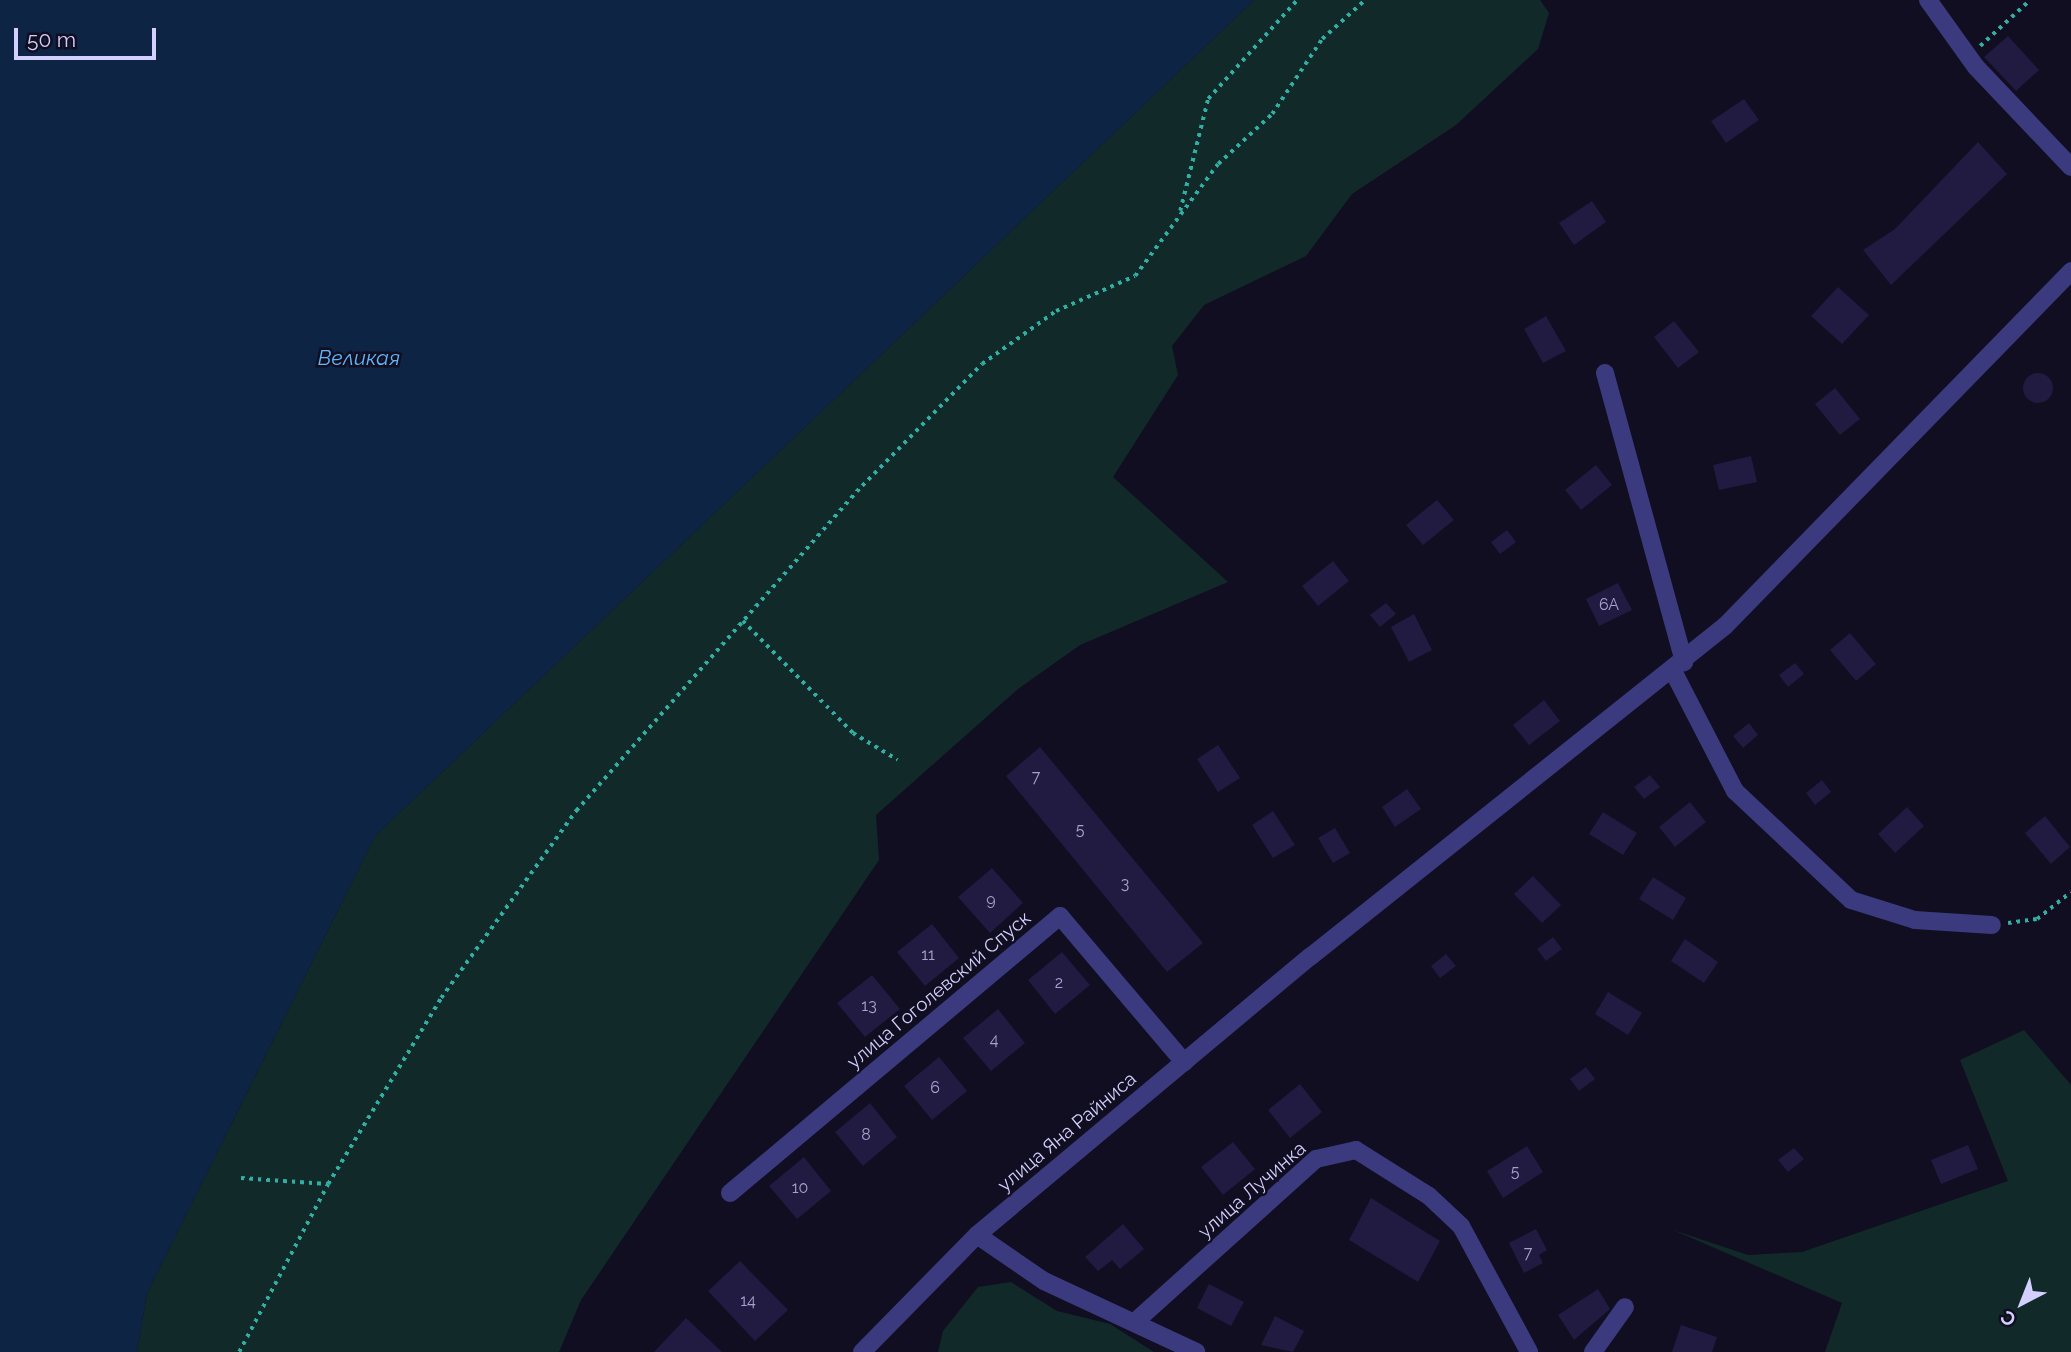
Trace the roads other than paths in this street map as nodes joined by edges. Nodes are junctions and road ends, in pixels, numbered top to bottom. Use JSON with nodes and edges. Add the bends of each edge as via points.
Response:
{"nodes":[{"id":1,"x":1928,"y":0,"type":"edge"},
{"id":2,"x":2071,"y":167,"type":"edge"},
{"id":3,"x":2071,"y":271,"type":"edge"},
{"id":4,"x":1605,"y":373,"type":"dead end"},
{"id":5,"x":1679,"y":666,"type":"junction"},
{"id":6,"x":1992,"y":925,"type":"road end"},
{"id":7,"x":1184,"y":1062,"type":"junction"},
{"id":8,"x":730,"y":1193,"type":"dead end"},
{"id":9,"x":977,"y":1235,"type":"junction"},
{"id":10,"x":1625,"y":1307,"type":"dead end"},
{"id":11,"x":1136,"y":1321,"type":"junction"},
{"id":12,"x":862,"y":1352,"type":"edge"},
{"id":13,"x":1196,"y":1352,"type":"edge"},
{"id":14,"x":1529,"y":1352,"type":"edge"},
{"id":15,"x":1593,"y":1352,"type":"edge"}],
"edges":[{"from":1,"to":2,"type":"street","via":[[1968,57]]},
{"from":3,"to":5,"type":"street","name":"улица Яна Райниса","via":[[1779,574]]},
{"from":4,"to":5,"type":"street"},
{"from":5,"to":6,"type":"street","via":[[1734,791],[1851,901],[1915,920]]},
{"from":5,"to":7,"type":"street","name":"улица Яна Райниса"},
{"from":7,"to":8,"type":"street","name":"улица Гоголевский Спуск","via":[[1060,916]]},
{"from":7,"to":9,"type":"street","name":"улица Яна Райниса"},
{"from":9,"to":11,"type":"street","via":[[1044,1281]]},
{"from":9,"to":12,"type":"street","name":"улица Яна Райниса"},
{"from":10,"to":15,"type":"street"},
{"from":11,"to":13,"type":"street"},
{"from":11,"to":14,"type":"street","name":"улица Лучинка","via":[[1316,1159],[1356,1150],[1429,1196],[1461,1226]]}]}
